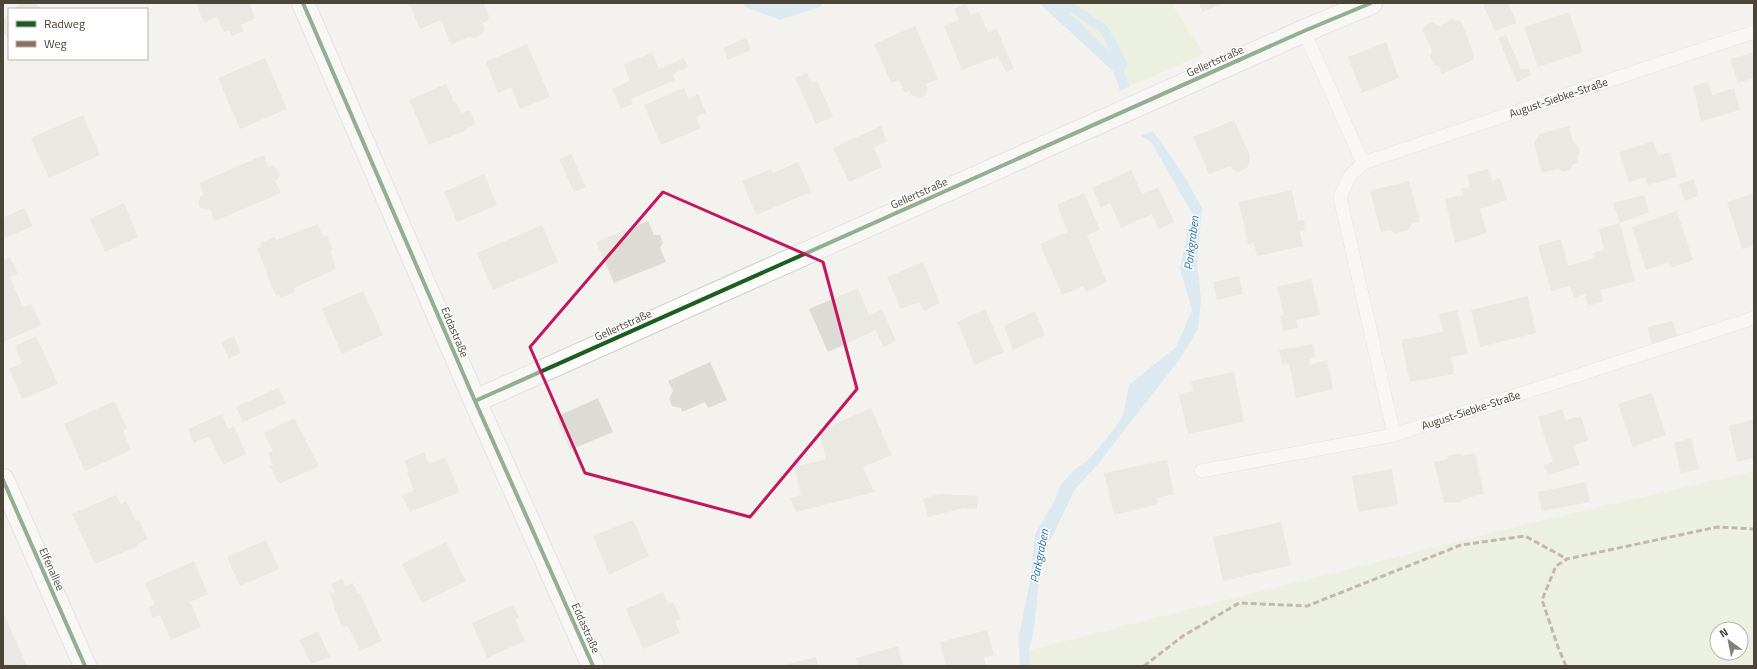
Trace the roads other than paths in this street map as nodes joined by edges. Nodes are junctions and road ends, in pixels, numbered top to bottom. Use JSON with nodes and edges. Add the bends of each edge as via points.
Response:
{"nodes":[{"id":1,"x":303,"y":3,"type":"edge"},
{"id":2,"x":1371,"y":3,"type":"edge"},
{"id":3,"x":1304,"y":31,"type":"junction"},
{"id":4,"x":1754,"y":32,"type":"edge"},
{"id":5,"x":1363,"y":163,"type":"junction"},
{"id":6,"x":1754,"y":318,"type":"edge"},
{"id":7,"x":475,"y":400,"type":"junction"},
{"id":8,"x":1394,"y":435,"type":"junction"},
{"id":9,"x":1201,"y":471,"type":"dead end"},
{"id":10,"x":3,"y":480,"type":"edge"},
{"id":11,"x":85,"y":666,"type":"edge"},
{"id":12,"x":593,"y":666,"type":"edge"}],
"edges":[{"from":1,"to":7,"type":"street","name":"Eddastraße"},
{"from":2,"to":3,"type":"street","name":"Gellertstraße"},
{"from":3,"to":5,"type":"lane"},
{"from":3,"to":7,"type":"street","name":"Gellertstraße"},
{"from":4,"to":5,"type":"lane","name":"August-Siebke-Straße"},
{"from":5,"to":8,"type":"lane","name":"August-Siebke-Straße","via":[[1349,177],[1340,197]]},
{"from":6,"to":8,"type":"lane","name":"August-Siebke-Straße"},
{"from":7,"to":12,"type":"street","name":"Eddastraße"},
{"from":8,"to":9,"type":"lane","name":"August-Siebke-Straße"},
{"from":10,"to":11,"type":"street","name":"Elfenallee"}]}
